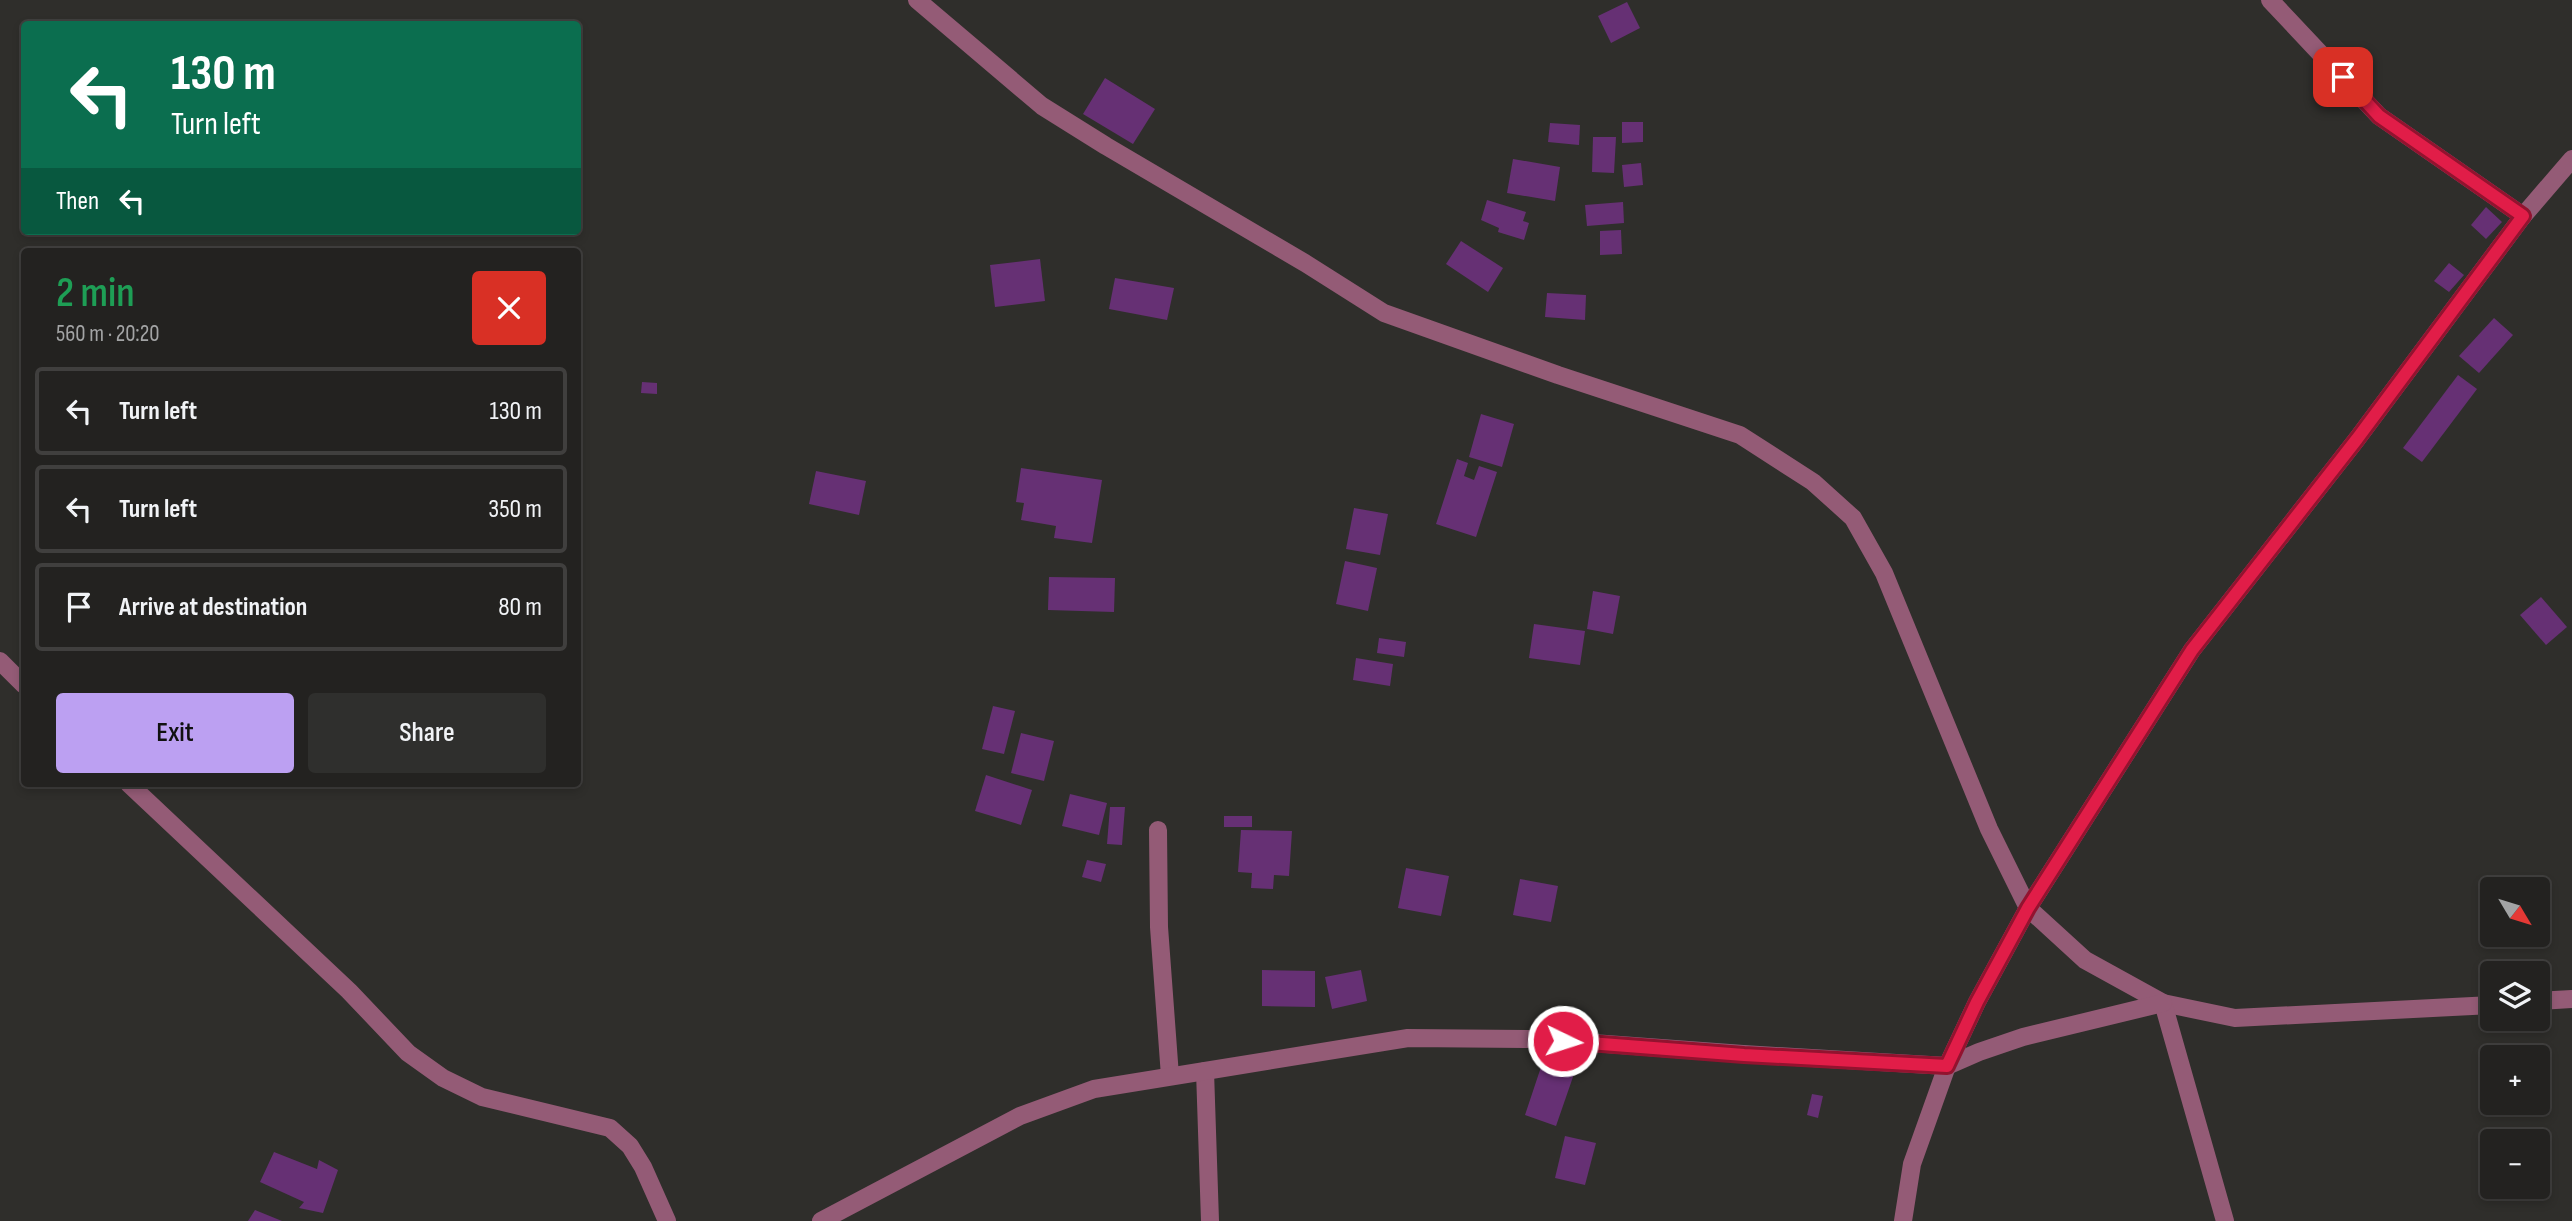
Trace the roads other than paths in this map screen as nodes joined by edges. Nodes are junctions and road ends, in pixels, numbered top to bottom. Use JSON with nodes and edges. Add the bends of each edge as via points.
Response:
{"nodes":[{"id":1,"x":917,"y":0,"type":"edge"},
{"id":2,"x":2270,"y":0,"type":"edge"},
{"id":3,"x":2572,"y":159,"type":"edge"},
{"id":4,"x":2523,"y":216,"type":"junction"},
{"id":5,"x":0,"y":661,"type":"edge"},
{"id":6,"x":21,"y":682,"type":"edge"},
{"id":7,"x":132,"y":787,"type":"edge"},
{"id":8,"x":1158,"y":830,"type":"dead end"},
{"id":9,"x":2028,"y":908,"type":"junction"},
{"id":10,"x":2572,"y":999,"type":"edge"},
{"id":11,"x":2550,"y":1000,"type":"edge"},
{"id":12,"x":2163,"y":1003,"type":"junction"},
{"id":13,"x":2480,"y":1005,"type":"edge"},
{"id":14,"x":1947,"y":1066,"type":"junction"},
{"id":15,"x":1205,"y":1070,"type":"junction"},
{"id":16,"x":1170,"y":1076,"type":"junction"},
{"id":17,"x":667,"y":1221,"type":"edge"},
{"id":18,"x":821,"y":1221,"type":"edge"},
{"id":19,"x":1210,"y":1221,"type":"edge"},
{"id":20,"x":1903,"y":1221,"type":"edge"},
{"id":21,"x":2225,"y":1221,"type":"edge"}],
"edges":[{"from":1,"to":9,"type":"street","via":[[1042,106],[1384,313],[1740,435],[1813,482],[1853,518],[1884,573],[1989,829]]},
{"from":2,"to":4,"type":"street","via":[[2379,116]]},
{"from":3,"to":4,"type":"street"},
{"from":4,"to":9,"type":"street","via":[[2192,650]]},
{"from":5,"to":6,"type":"street"},
{"from":7,"to":17,"type":"street","via":[[408,1053],[443,1079],[482,1097],[610,1128],[630,1146],[643,1167]]},
{"from":8,"to":16,"type":"street","via":[[1159,927]]},
{"from":9,"to":12,"type":"street","via":[[2085,960]]},
{"from":9,"to":14,"type":"street"},
{"from":10,"to":11,"type":"street"},
{"from":12,"to":13,"type":"street","via":[[2235,1018]]},
{"from":12,"to":14,"type":"street","via":[[2023,1037]]},
{"from":12,"to":21,"type":"street"},
{"from":14,"to":15,"type":"street","via":[[1538,1039],[1408,1038]]},
{"from":14,"to":20,"type":"street","via":[[1912,1164]]},
{"from":15,"to":16,"type":"street"},
{"from":15,"to":19,"type":"street"},
{"from":16,"to":18,"type":"street","via":[[1094,1089],[1020,1116]]}]}
